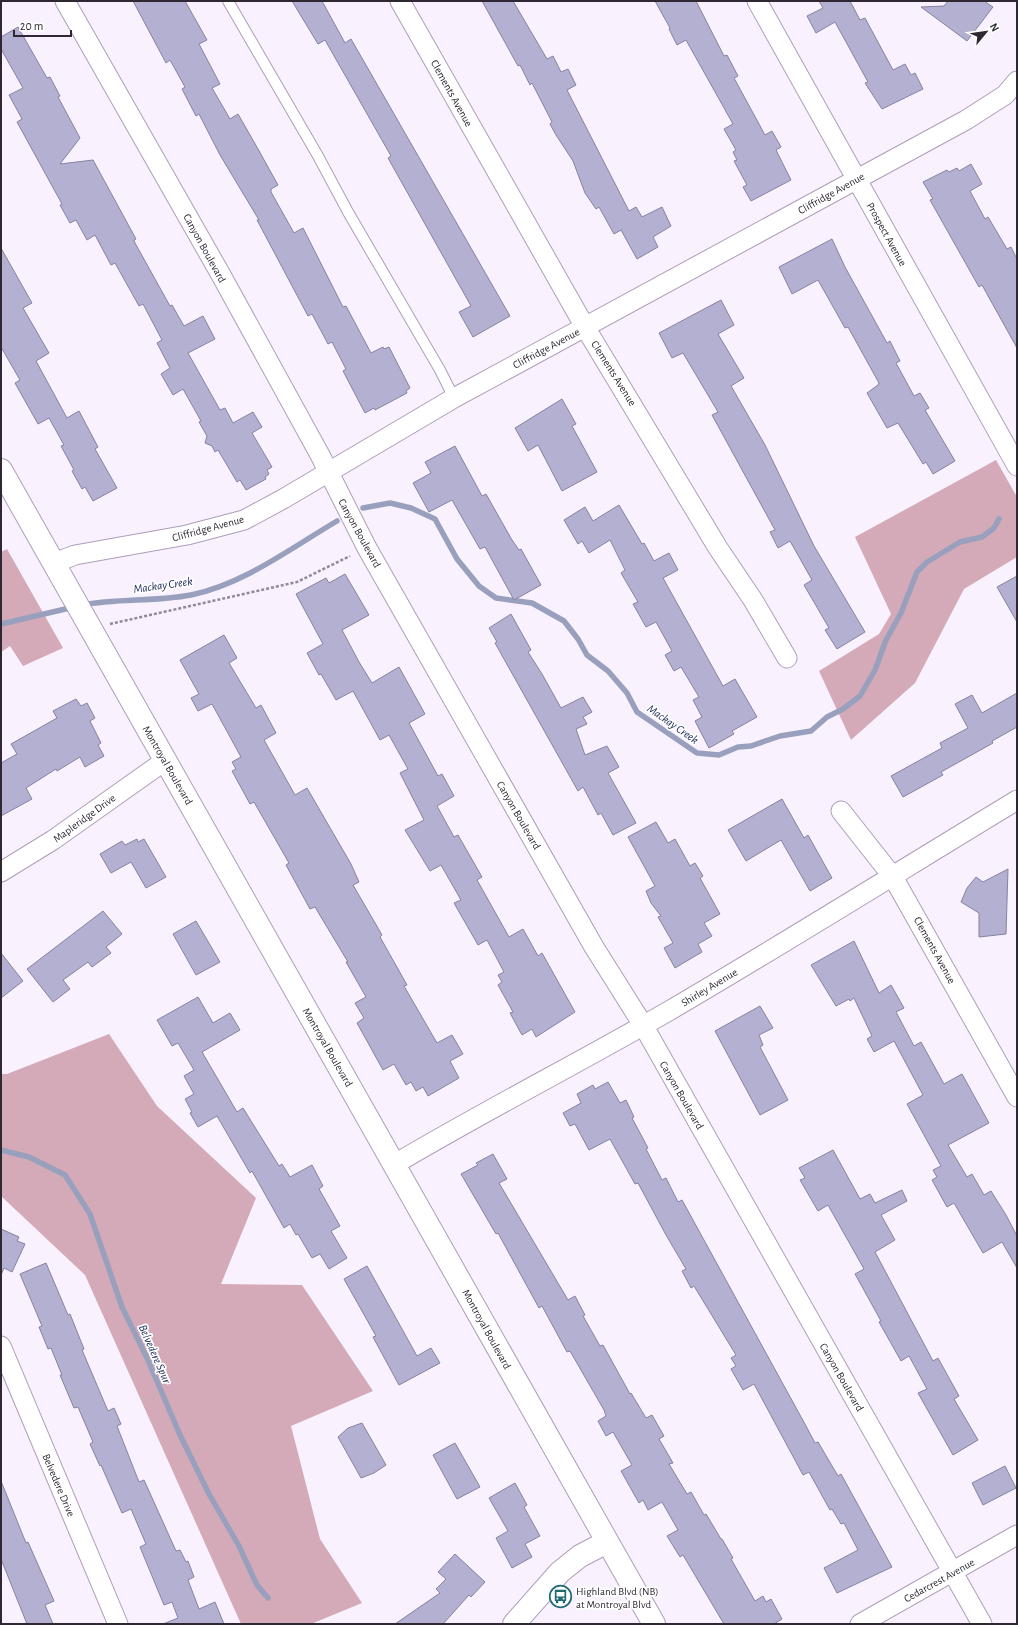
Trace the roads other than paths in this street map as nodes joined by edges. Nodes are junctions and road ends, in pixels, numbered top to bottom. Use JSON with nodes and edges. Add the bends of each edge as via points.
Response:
{"nodes":[{"id":1,"x":65,"y":1,"type":"edge"},
{"id":2,"x":228,"y":1,"type":"edge"},
{"id":3,"x":400,"y":1,"type":"edge"},
{"id":4,"x":756,"y":1,"type":"edge"},
{"id":5,"x":1017,"y":81,"type":"edge"},
{"id":6,"x":856,"y":179,"type":"junction"},
{"id":7,"x":585,"y":327,"type":"junction"},
{"id":8,"x":454,"y":398,"type":"junction"},
{"id":9,"x":1017,"y":466,"type":"edge"},
{"id":10,"x":1,"y":470,"type":"edge"},
{"id":11,"x":328,"y":473,"type":"junction"},
{"id":12,"x":54,"y":563,"type":"junction"},
{"id":13,"x":787,"y":658,"type":"dead end"},
{"id":14,"x":166,"y":760,"type":"junction"},
{"id":15,"x":1017,"y":800,"type":"edge"},
{"id":16,"x":841,"y":811,"type":"dead end"},
{"id":17,"x":1,"y":872,"type":"edge"},
{"id":18,"x":893,"y":877,"type":"junction"},
{"id":19,"x":643,"y":1025,"type":"junction"},
{"id":20,"x":1017,"y":1097,"type":"edge"},
{"id":21,"x":395,"y":1164,"type":"junction"},
{"id":22,"x":1,"y":1346,"type":"edge"},
{"id":23,"x":1017,"y":1535,"type":"edge"},
{"id":24,"x":607,"y":1542,"type":"junction"},
{"id":25,"x":953,"y":1572,"type":"junction"},
{"id":26,"x":118,"y":1624,"type":"edge"},
{"id":27,"x":514,"y":1624,"type":"edge"},
{"id":28,"x":654,"y":1624,"type":"edge"},
{"id":29,"x":860,"y":1624,"type":"edge"},
{"id":30,"x":982,"y":1624,"type":"edge"}],
"edges":[{"from":1,"to":11,"type":"street","name":"Canyon Boulevard","via":[[221,276]]},
{"from":2,"to":8,"type":"lane"},
{"from":3,"to":7,"type":"street","name":"Clements Avenue"},
{"from":4,"to":6,"type":"street","name":"Prospect Avenue"},
{"from":5,"to":6,"type":"street","name":"Cliffridge Avenue","via":[[1005,95],[992,104]]},
{"from":6,"to":7,"type":"street","name":"Cliffridge Avenue"},
{"from":6,"to":9,"type":"street","name":"Prospect Avenue"},
{"from":7,"to":8,"type":"street","name":"Cliffridge Avenue"},
{"from":7,"to":13,"type":"street","name":"Clements Avenue"},
{"from":8,"to":11,"type":"street","name":"Cliffridge Avenue"},
{"from":10,"to":12,"type":"street","name":"Montroyal Boulevard"},
{"from":11,"to":12,"type":"street","name":"Cliffridge Avenue","via":[[244,520],[187,535],[75,555]]},
{"from":11,"to":19,"type":"street","name":"Canyon Boulevard","via":[[367,548],[594,947]]},
{"from":12,"to":14,"type":"street","name":"Montroyal Boulevard"},
{"from":14,"to":17,"type":"street","name":"Mapleridge Drive","via":[[53,840]]},
{"from":14,"to":21,"type":"street","name":"Montroyal Boulevard"},
{"from":15,"to":18,"type":"street","name":"Shirley Avenue","via":[[931,851]]},
{"from":16,"to":18,"type":"street","name":"Clements Avenue"},
{"from":18,"to":19,"type":"street","name":"Shirley Avenue"},
{"from":18,"to":20,"type":"street","name":"Clements Avenue"},
{"from":19,"to":21,"type":"street","name":"Shirley Avenue"},
{"from":19,"to":25,"type":"street","name":"Canyon Boulevard"},
{"from":21,"to":24,"type":"street","name":"Montroyal Boulevard"},
{"from":22,"to":26,"type":"street","name":"Belvedere Drive"},
{"from":23,"to":25,"type":"street","name":"Cedarcrest Avenue"},
{"from":24,"to":27,"type":"street","via":[[580,1556],[560,1572]]},
{"from":24,"to":28,"type":"street","name":"Montroyal Boulevard"},
{"from":25,"to":29,"type":"street","name":"Cedarcrest Avenue"},
{"from":25,"to":30,"type":"street","name":"Canyon Boulevard"}]}
